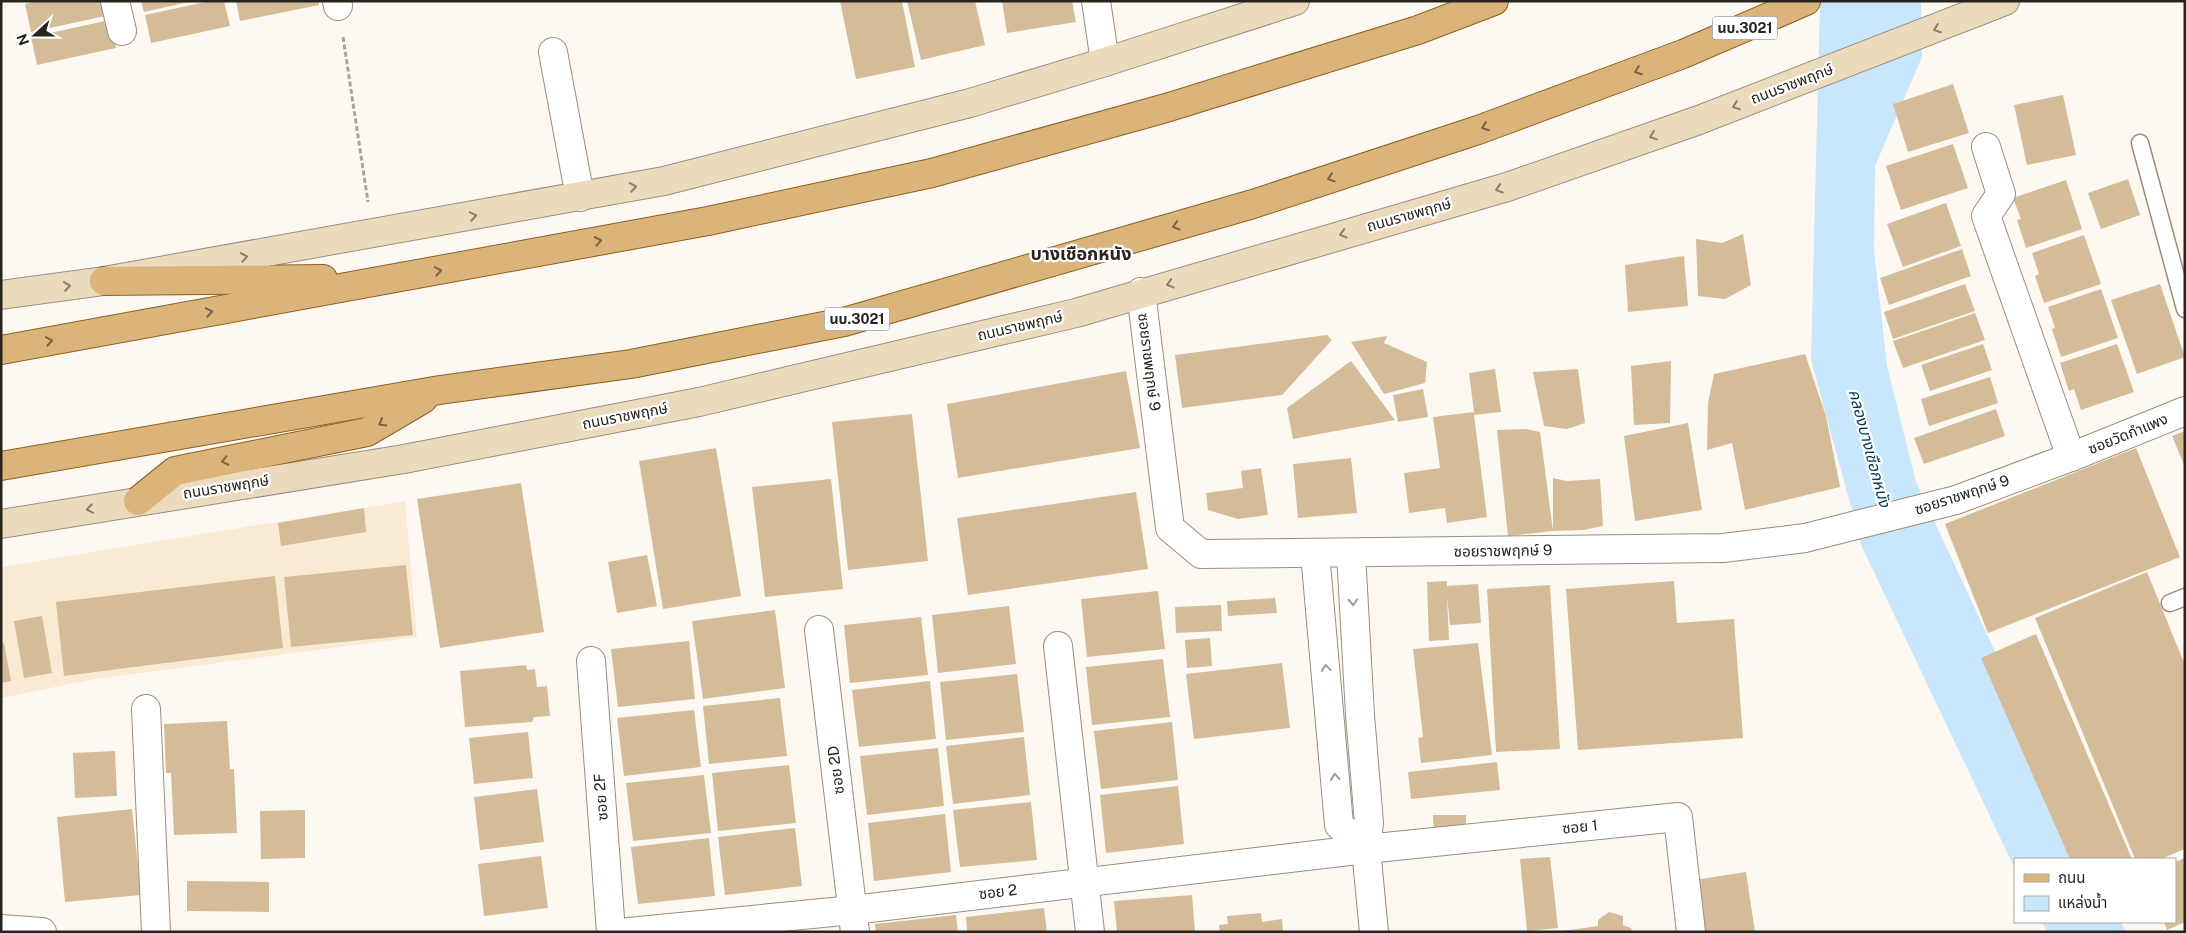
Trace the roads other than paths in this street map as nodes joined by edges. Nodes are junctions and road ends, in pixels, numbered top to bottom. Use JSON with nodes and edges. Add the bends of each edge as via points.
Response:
{"nodes":[{"id":1,"x":115,"y":1,"type":"edge"},
{"id":2,"x":1096,"y":1,"type":"edge"},
{"id":3,"x":1295,"y":1,"type":"edge"},
{"id":4,"x":1494,"y":1,"type":"edge"},
{"id":5,"x":1806,"y":1,"type":"edge"},
{"id":6,"x":1994,"y":6,"type":"edge"},
{"id":7,"x":122,"y":30,"type":"dead end"},
{"id":8,"x":553,"y":52,"type":"dead end"},
{"id":9,"x":1105,"y":62,"type":"junction"},
{"id":10,"x":2140,"y":143,"type":"dead end"},
{"id":11,"x":1986,"y":147,"type":"dead end"},
{"id":12,"x":580,"y":197,"type":"junction"},
{"id":13,"x":399,"y":278,"type":"junction"},
{"id":14,"x":104,"y":281,"type":"junction"},
{"id":15,"x":1141,"y":292,"type":"junction"},
{"id":16,"x":1,"y":295,"type":"edge"},
{"id":17,"x":2185,"y":309,"type":"edge"},
{"id":18,"x":1,"y":350,"type":"edge"},
{"id":19,"x":440,"y":390,"type":"junction"},
{"id":20,"x":2185,"y":411,"type":"edge"},
{"id":21,"x":2071,"y":457,"type":"junction"},
{"id":22,"x":1,"y":466,"type":"edge"},
{"id":23,"x":138,"y":501,"type":"junction"},
{"id":24,"x":1,"y":524,"type":"edge"},
{"id":25,"x":1315,"y":553,"type":"junction"},
{"id":26,"x":1350,"y":553,"type":"junction"},
{"id":27,"x":820,"y":630,"type":"dead end"},
{"id":28,"x":1058,"y":646,"type":"dead end"},
{"id":29,"x":591,"y":662,"type":"dead end"},
{"id":30,"x":146,"y":710,"type":"dead end"},
{"id":31,"x":1366,"y":849,"type":"junction"},
{"id":32,"x":1085,"y":882,"type":"junction"},
{"id":33,"x":854,"y":921,"type":"edge"},
{"id":34,"x":1,"y":929,"type":"edge"},
{"id":35,"x":42,"y":932,"type":"edge"},
{"id":36,"x":156,"y":932,"type":"edge"},
{"id":37,"x":611,"y":932,"type":"edge"},
{"id":38,"x":630,"y":932,"type":"edge"},
{"id":39,"x":1090,"y":932,"type":"edge"},
{"id":40,"x":1374,"y":932,"type":"edge"},
{"id":41,"x":1691,"y":932,"type":"edge"}],
"edges":[{"from":1,"to":7,"type":"street"},
{"from":2,"to":9,"type":"street"},
{"from":3,"to":9,"type":"main road"},
{"from":13,"to":4,"type":"main road","one_way":true,"via":[[708,221],[932,173],[1166,108],[1418,30]]},
{"from":5,"to":19,"type":"main road","number":"นบ.3021","one_way":true,"via":[[1683,54],[1478,130],[1253,204],[844,322],[631,364]]},
{"from":6,"to":15,"type":"main road","name":"ถนนราชพฤกษ์","one_way":true,"via":[[1699,120],[1507,187]]},
{"from":8,"to":12,"type":"street"},
{"from":12,"to":9,"type":"main road","one_way":true,"via":[[673,179],[970,102]]},
{"from":10,"to":17,"type":"lane"},
{"from":11,"to":21,"type":"street","via":[[2001,194],[1986,216]]},
{"from":14,"to":12,"type":"main road","one_way":true},
{"from":13,"to":14,"type":"main road"},
{"from":18,"to":13,"type":"main road","one_way":true},
{"from":16,"to":14,"type":"main road","one_way":true},
{"from":15,"to":23,"type":"main road","name":"ถนนราชพฤกษ์","via":[[1076,313],[699,402],[404,459]]},
{"from":15,"to":25,"type":"street","name":"ซอยราชพฤกษ์ 9","via":[[1170,528],[1201,554]]},
{"from":19,"to":22,"type":"main road","number":"นบ.3021"},
{"from":19,"to":23,"type":"main road","one_way":true,"via":[[367,432],[175,471]]},
{"from":20,"to":21,"type":"street","name":"ซอยวัดกำแพง"},
{"from":21,"to":26,"type":"street","name":"ซอยราชพฤกษ์ 9","via":[[1956,500],[1805,538],[1723,548]]},
{"from":23,"to":24,"type":"main road","name":"ถนนราชพฤกษ์","one_way":true},
{"from":25,"to":26,"type":"street","name":"ซอยราชพฤกษ์ 9"},
{"from":31,"to":25,"type":"street","one_way":true,"via":[[1339,825]]},
{"from":26,"to":31,"type":"street","one_way":true,"via":[[1369,823]]},
{"from":27,"to":33,"type":"street","name":"ซอย 2D"},
{"from":28,"to":32,"type":"street"},
{"from":29,"to":37,"type":"street","name":"ซอย 2F"},
{"from":30,"to":36,"type":"street"},
{"from":31,"to":32,"type":"street","name":"ซอย 2"},
{"from":31,"to":40,"type":"street"},
{"from":31,"to":41,"type":"street","name":"ซอย 1","via":[[1678,816]]},
{"from":32,"to":33,"type":"street","name":"ซอย 2"},
{"from":32,"to":39,"type":"street"},
{"from":33,"to":38,"type":"street","name":"ซอย 2"},
{"from":34,"to":35,"type":"street"}]}
